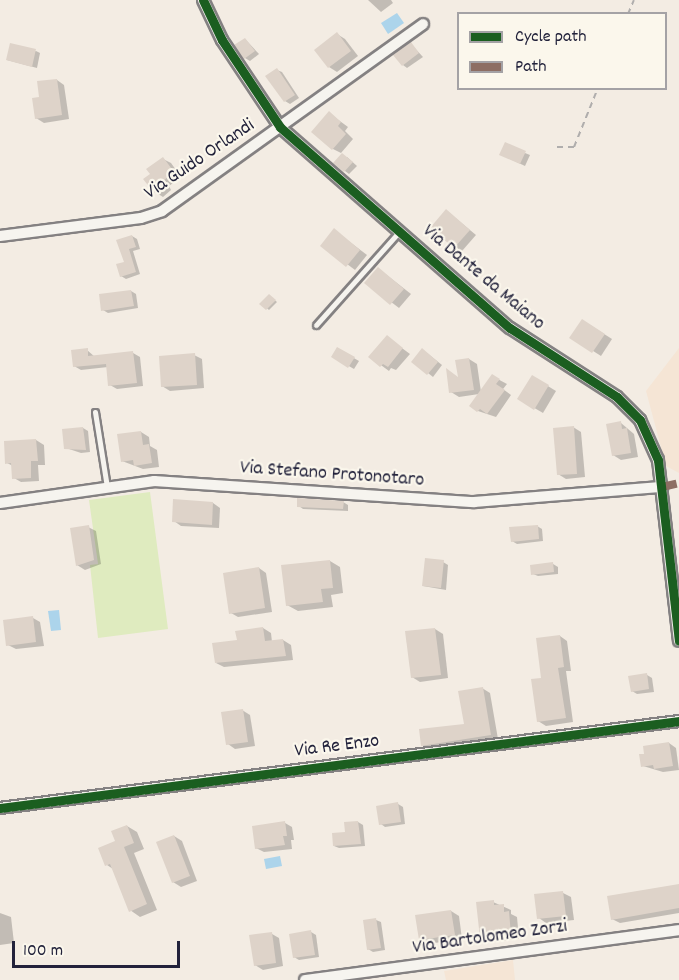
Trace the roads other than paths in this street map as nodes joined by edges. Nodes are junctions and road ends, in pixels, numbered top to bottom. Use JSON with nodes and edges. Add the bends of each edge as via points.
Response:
{"nodes":[{"id":1,"x":203,"y":0,"type":"edge"},
{"id":2,"x":423,"y":24,"type":"dead end"},
{"id":3,"x":280,"y":127,"type":"junction"},
{"id":4,"x":400,"y":232,"type":"junction"},
{"id":5,"x":0,"y":236,"type":"edge"},
{"id":6,"x":316,"y":325,"type":"dead end"},
{"id":7,"x":95,"y":412,"type":"dead end"},
{"id":8,"x":107,"y":487,"type":"junction"},
{"id":9,"x":662,"y":487,"type":"junction"},
{"id":10,"x":0,"y":504,"type":"edge"},
{"id":11,"x":679,"y":640,"type":"edge"},
{"id":12,"x":679,"y":721,"type":"edge"},
{"id":13,"x":0,"y":808,"type":"edge"},
{"id":14,"x":679,"y":930,"type":"edge"},
{"id":15,"x":305,"y":980,"type":"edge"}],
"edges":[{"from":1,"to":3,"type":"street","name":"Via Dante da Maiano","via":[[222,40]]},
{"from":2,"to":3,"type":"street","name":"Via Guido Orlandi"},
{"from":3,"to":4,"type":"street","name":"Via Dante da Maiano"},
{"from":3,"to":5,"type":"street","name":"Via Guido Orlandi","via":[[156,213]]},
{"from":4,"to":6,"type":"lane"},
{"from":4,"to":9,"type":"street","name":"Via Dante da Maiano","via":[[510,328],[617,396],[631,409],[655,451]]},
{"from":7,"to":8,"type":"lane"},
{"from":8,"to":9,"type":"street","name":"Via Stefano Protonotaro","via":[[171,481],[474,502]]},
{"from":8,"to":10,"type":"street","name":"Via Stefano Protonotaro"},
{"from":9,"to":11,"type":"street","name":"Via Dante da Maiano"},
{"from":12,"to":13,"type":"street","name":"Via Re Enzo"},
{"from":14,"to":15,"type":"street","name":"Via Bartolomeo Zorzi"}]}
